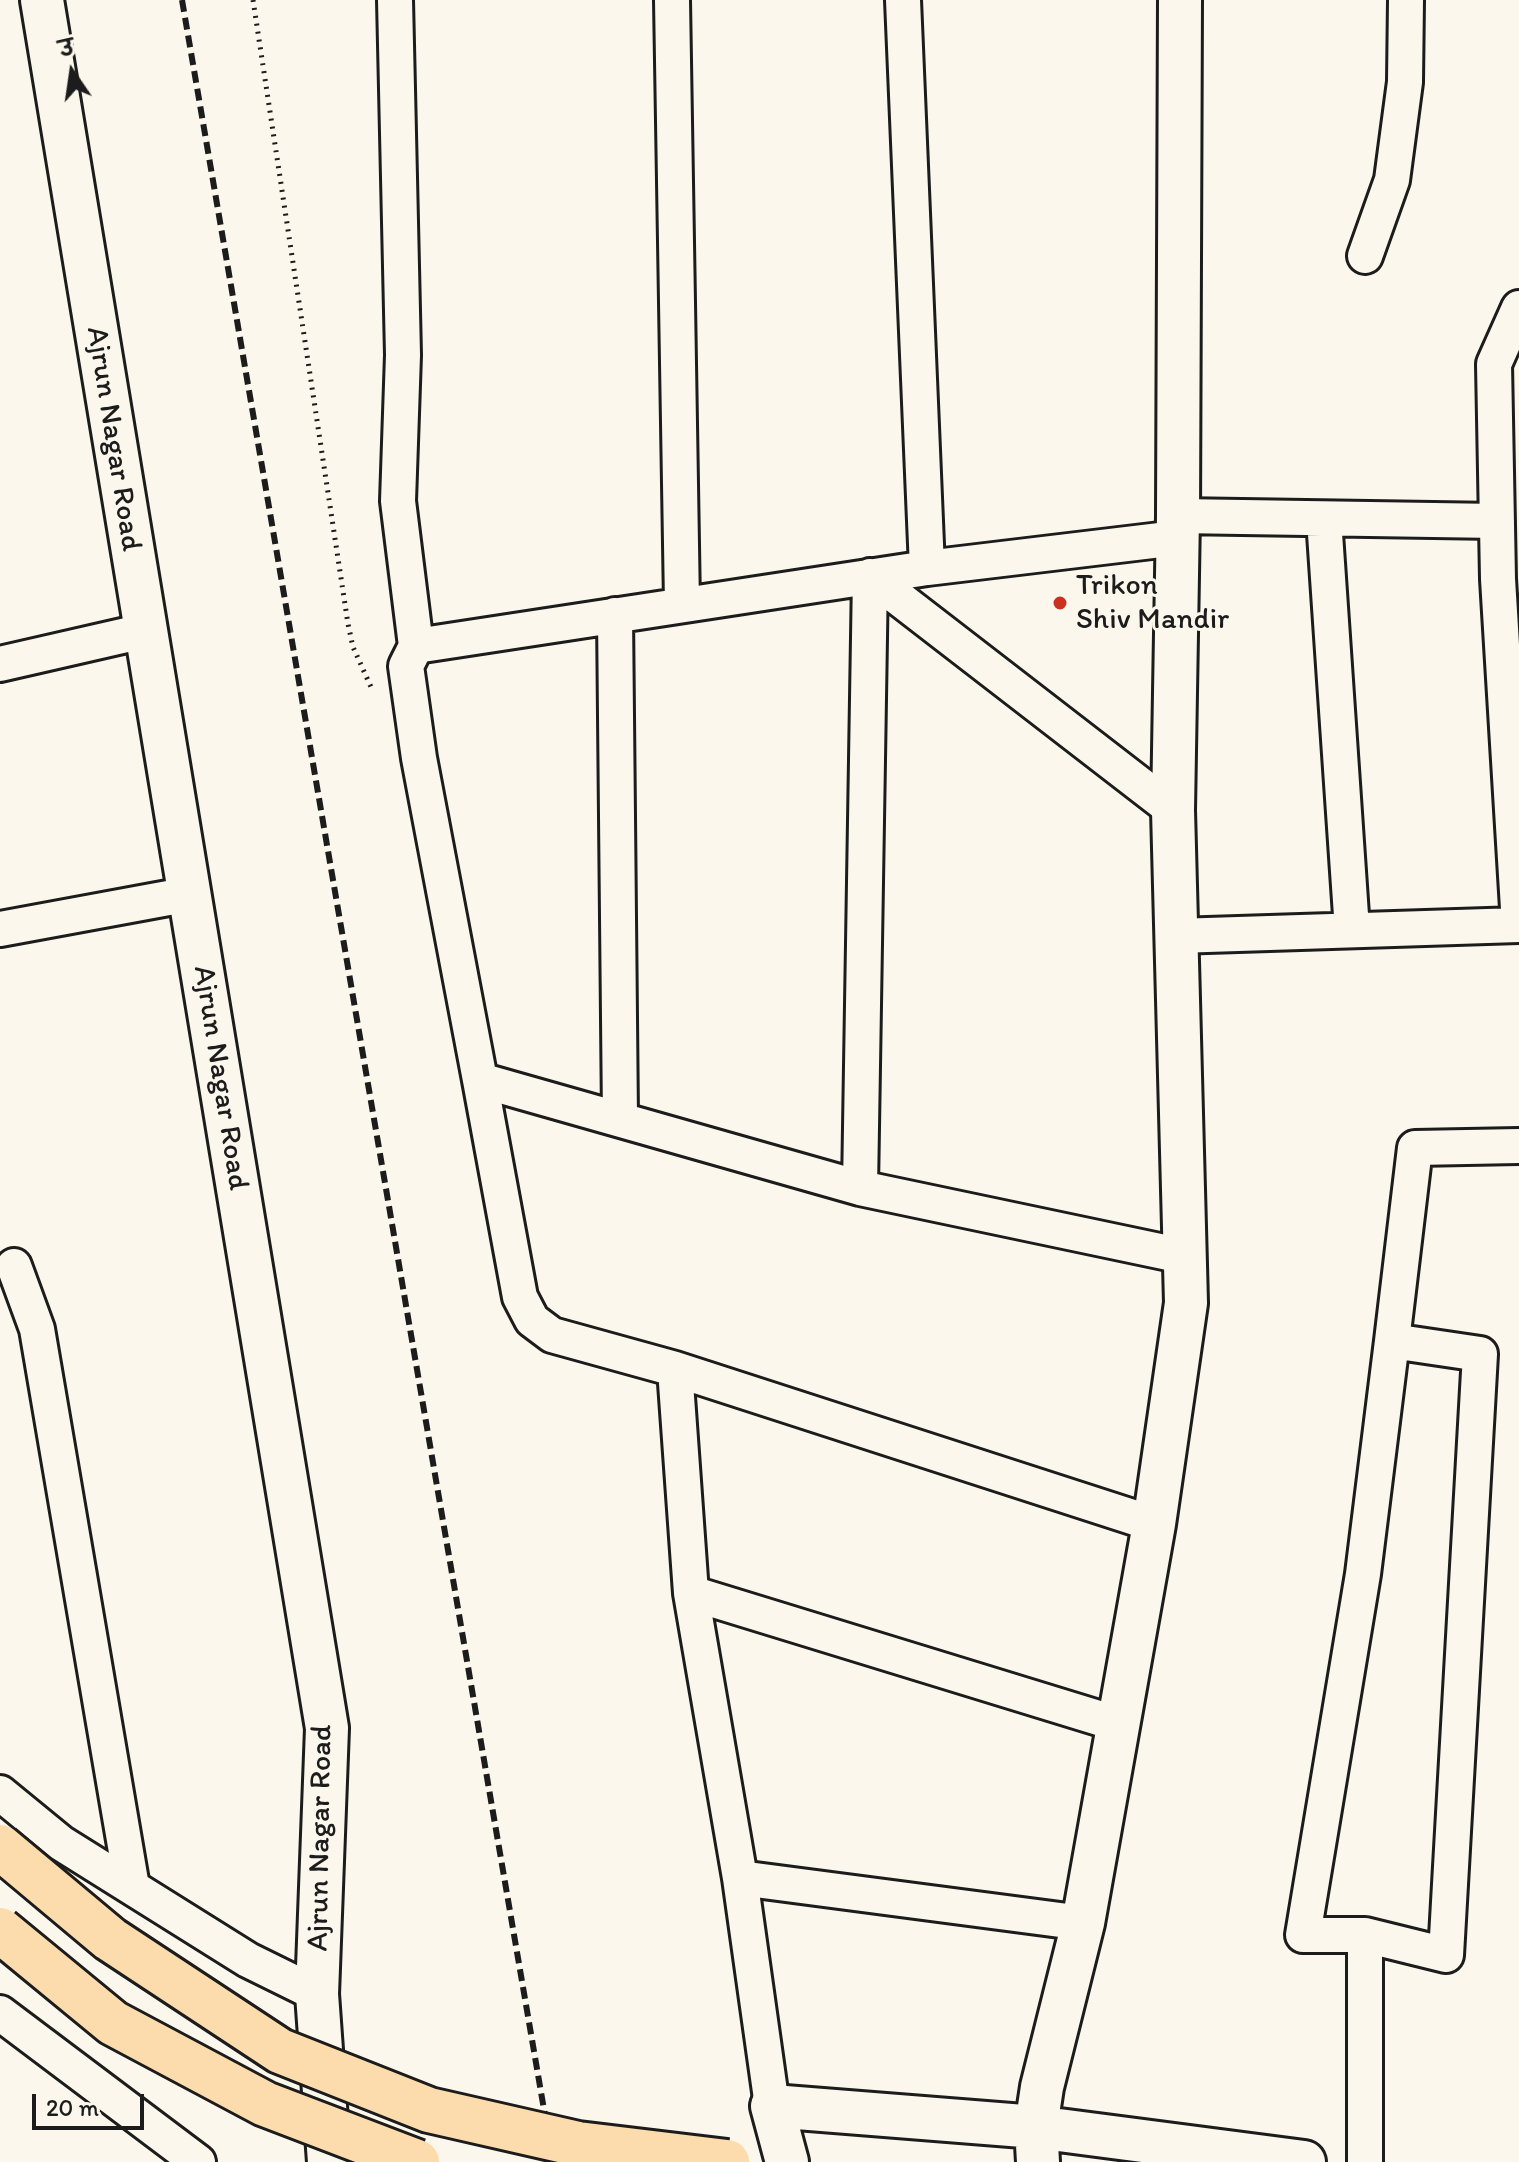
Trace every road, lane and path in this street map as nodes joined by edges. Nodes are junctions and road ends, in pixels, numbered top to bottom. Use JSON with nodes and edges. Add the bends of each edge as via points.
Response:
{"nodes":[{"id":1,"x":42,"y":0,"type":"edge"},
{"id":2,"x":253,"y":0,"type":"edge"},
{"id":3,"x":395,"y":0,"type":"edge"},
{"id":4,"x":672,"y":0,"type":"edge"},
{"id":5,"x":903,"y":0,"type":"edge"},
{"id":6,"x":1180,"y":0,"type":"edge"},
{"id":7,"x":1406,"y":0,"type":"edge"},
{"id":8,"x":1365,"y":256,"type":"dead end"},
{"id":9,"x":1519,"y":308,"type":"edge"},
{"id":10,"x":1506,"y":363,"type":"edge"},
{"id":11,"x":1324,"y":519,"type":"junction"},
{"id":12,"x":1497,"y":521,"type":"junction"},
{"id":13,"x":1178,"y":527,"type":"junction"},
{"id":14,"x":927,"y":568,"type":"junction"},
{"id":15,"x":870,"y":576,"type":"junction"},
{"id":16,"x":682,"y":604,"type":"junction"},
{"id":17,"x":615,"y":615,"type":"junction"},
{"id":18,"x":144,"y":631,"type":"junction"},
{"id":19,"x":416,"y":646,"type":"junction"},
{"id":20,"x":0,"y":664,"type":"edge"},
{"id":21,"x":372,"y":689,"type":"dead end"},
{"id":22,"x":1173,"y":810,"type":"junction"},
{"id":23,"x":190,"y":894,"type":"junction"},
{"id":24,"x":1519,"y":925,"type":"edge"},
{"id":25,"x":0,"y":929,"type":"edge"},
{"id":26,"x":1352,"y":930,"type":"junction"},
{"id":27,"x":1176,"y":936,"type":"junction"},
{"id":28,"x":480,"y":1080,"type":"junction"},
{"id":29,"x":620,"y":1118,"type":"junction"},
{"id":30,"x":1519,"y":1146,"type":"edge"},
{"id":31,"x":860,"y":1188,"type":"junction"},
{"id":32,"x":1183,"y":1256,"type":"junction"},
{"id":33,"x":14,"y":1266,"type":"dead end"},
{"id":34,"x":1392,"y":1341,"type":"junction"},
{"id":35,"x":675,"y":1369,"type":"junction"},
{"id":36,"x":1154,"y":1524,"type":"junction"},
{"id":37,"x":691,"y":1593,"type":"junction"},
{"id":38,"x":1118,"y":1724,"type":"junction"},
{"id":39,"x":0,"y":1793,"type":"edge"},
{"id":40,"x":0,"y":1847,"type":"edge"},
{"id":41,"x":740,"y":1878,"type":"junction"},
{"id":42,"x":132,"y":1887,"type":"junction"},
{"id":43,"x":1083,"y":1923,"type":"junction"},
{"id":44,"x":0,"y":1930,"type":"edge"},
{"id":45,"x":1365,"y":1935,"type":"junction"},
{"id":46,"x":317,"y":1994,"type":"junction"},
{"id":47,"x":0,"y":2013,"type":"edge"},
{"id":48,"x":772,"y":2106,"type":"junction"},
{"id":49,"x":1037,"y":2145,"type":"edge"},
{"id":50,"x":198,"y":2162,"type":"edge"},
{"id":51,"x":329,"y":2162,"type":"edge"},
{"id":52,"x":417,"y":2162,"type":"edge"},
{"id":53,"x":727,"y":2162,"type":"edge"},
{"id":54,"x":787,"y":2162,"type":"edge"},
{"id":55,"x":1304,"y":2162,"type":"edge"},
{"id":56,"x":1365,"y":2162,"type":"edge"}],
"edges":[{"from":1,"to":18,"type":"street","name":"Ajrun Nagar Road"},
{"from":2,"to":21,"type":"path","via":[[348,624]]},
{"from":3,"to":19,"type":"street","via":[[403,355],[398,501]]},
{"from":4,"to":16,"type":"street"},
{"from":5,"to":14,"type":"street"},
{"from":6,"to":13,"type":"street"},
{"from":7,"to":8,"type":"street","via":[[1405,82],[1392,180]]},
{"from":9,"to":10,"type":"street"},
{"from":10,"to":12,"type":"street"},
{"from":11,"to":12,"type":"street"},
{"from":11,"to":13,"type":"street"},
{"from":11,"to":26,"type":"street"},
{"from":12,"to":24,"type":"street"},
{"from":13,"to":14,"type":"street"},
{"from":13,"to":22,"type":"street"},
{"from":14,"to":15,"type":"street"},
{"from":15,"to":16,"type":"street"},
{"from":15,"to":22,"type":"street"},
{"from":15,"to":31,"type":"street"},
{"from":16,"to":17,"type":"street"},
{"from":17,"to":19,"type":"street"},
{"from":17,"to":29,"type":"street"},
{"from":18,"to":20,"type":"street"},
{"from":18,"to":23,"type":"street","name":"Ajrun Nagar Road"},
{"from":19,"to":28,"type":"street","via":[[406,666],[419,758]]},
{"from":22,"to":27,"type":"street"},
{"from":23,"to":25,"type":"street"},
{"from":23,"to":46,"type":"street","name":"Ajrun Nagar Road","via":[[327,1728]]},
{"from":24,"to":26,"type":"street"},
{"from":26,"to":27,"type":"street"},
{"from":27,"to":32,"type":"street"},
{"from":28,"to":29,"type":"street"},
{"from":28,"to":35,"type":"street","via":[[520,1297],[532,1320],[552,1335]]},
{"from":29,"to":31,"type":"street"},
{"from":30,"to":34,"type":"street","via":[[1415,1148]]},
{"from":31,"to":32,"type":"street"},
{"from":32,"to":36,"type":"street","via":[[1186,1303]]},
{"from":33,"to":42,"type":"street","via":[[37,1329]]},
{"from":34,"to":45,"type":"street","via":[[1363,1574],[1303,1935]]},
{"from":34,"to":45,"type":"street","via":[[1480,1354],[1446,1955]]},
{"from":35,"to":36,"type":"street"},
{"from":35,"to":37,"type":"street"},
{"from":36,"to":38,"type":"street"},
{"from":37,"to":38,"type":"street"},
{"from":37,"to":41,"type":"street"},
{"from":38,"to":43,"type":"street"},
{"from":39,"to":42,"type":"street","via":[[61,1843]]},
{"from":40,"to":53,"type":"main road","bridge":true,"via":[[110,1939],[280,2051],[429,2110],[578,2144]]},
{"from":41,"to":43,"type":"street"},
{"from":41,"to":48,"type":"street"},
{"from":42,"to":46,"type":"street","via":[[248,1960]]},
{"from":43,"to":49,"type":"street","via":[[1042,2087]]},
{"from":44,"to":52,"type":"main road","bridge":true,"via":[[113,2023],[265,2104]]},
{"from":45,"to":56,"type":"street"},
{"from":46,"to":51,"type":"street","name":"Ajrun Nagar Road"},
{"from":47,"to":50,"type":"street"},
{"from":48,"to":49,"type":"street"},
{"from":48,"to":54,"type":"street"},
{"from":49,"to":55,"type":"street"}]}
